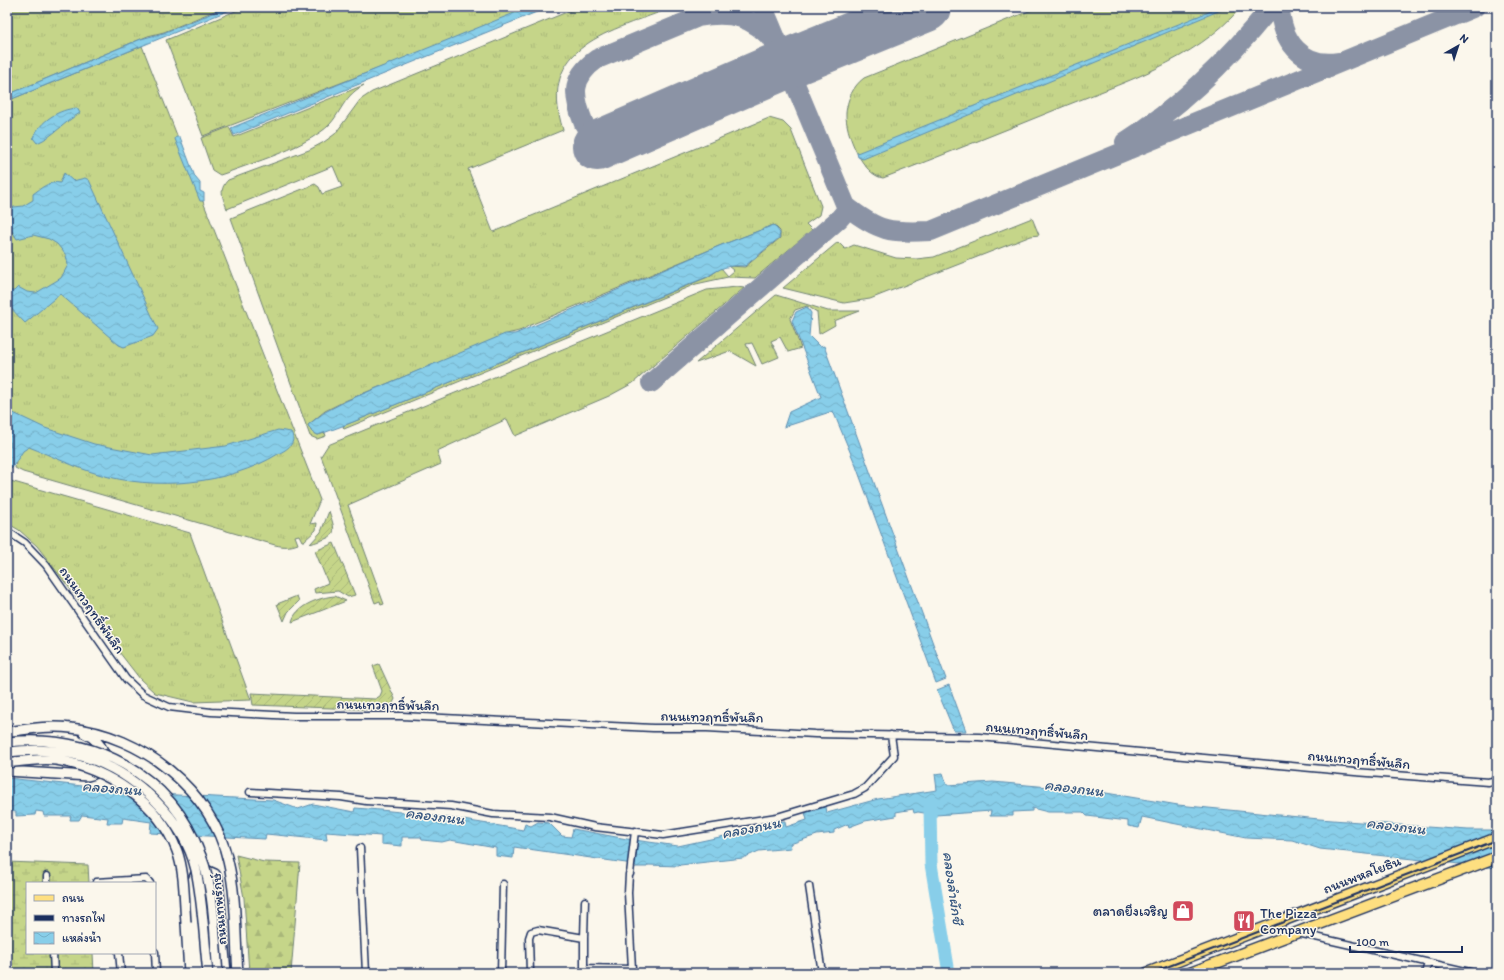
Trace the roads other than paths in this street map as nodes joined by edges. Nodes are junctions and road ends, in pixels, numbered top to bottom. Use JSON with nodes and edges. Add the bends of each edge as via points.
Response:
{"nodes":[{"id":1,"x":7,"y":530,"type":"edge"},
{"id":2,"x":70,"y":728,"type":"junction"},
{"id":3,"x":7,"y":732,"type":"edge"},
{"id":4,"x":891,"y":735,"type":"junction"},
{"id":5,"x":7,"y":742,"type":"edge"},
{"id":6,"x":7,"y":752,"type":"edge"},
{"id":7,"x":7,"y":763,"type":"edge"},
{"id":8,"x":7,"y":770,"type":"edge"},
{"id":9,"x":1497,"y":780,"type":"edge"},
{"id":10,"x":250,"y":792,"type":"dead end"},
{"id":11,"x":635,"y":831,"type":"junction"},
{"id":12,"x":1497,"y":838,"type":"edge"},
{"id":13,"x":360,"y":848,"type":"dead end"},
{"id":14,"x":1497,"y":856,"type":"edge"},
{"id":15,"x":47,"y":876,"type":"dead end"},
{"id":16,"x":47,"y":882,"type":"edge"},
{"id":17,"x":96,"y":882,"type":"dead end"},
{"id":18,"x":114,"y":882,"type":"edge"},
{"id":19,"x":149,"y":882,"type":"edge"},
{"id":20,"x":192,"y":883,"type":"junction"},
{"id":21,"x":503,"y":884,"type":"dead end"},
{"id":22,"x":808,"y":886,"type":"dead end"},
{"id":23,"x":585,"y":901,"type":"dead end"},
{"id":24,"x":221,"y":908,"type":"junction"},
{"id":25,"x":1296,"y":933,"type":"junction"},
{"id":26,"x":584,"y":938,"type":"junction"},
{"id":27,"x":53,"y":954,"type":"edge"},
{"id":28,"x":120,"y":954,"type":"edge"},
{"id":29,"x":155,"y":954,"type":"edge"},
{"id":30,"x":1428,"y":963,"type":"junction"},
{"id":31,"x":584,"y":970,"type":"edge"},
{"id":32,"x":1207,"y":970,"type":"edge"},
{"id":33,"x":632,"y":971,"type":"edge"},
{"id":34,"x":54,"y":973,"type":"edge"},
{"id":35,"x":121,"y":973,"type":"edge"},
{"id":36,"x":156,"y":973,"type":"edge"},
{"id":37,"x":190,"y":973,"type":"edge"},
{"id":38,"x":198,"y":973,"type":"edge"},
{"id":39,"x":201,"y":973,"type":"edge"},
{"id":40,"x":208,"y":973,"type":"edge"},
{"id":41,"x":218,"y":973,"type":"edge"},
{"id":42,"x":226,"y":973,"type":"edge"},
{"id":43,"x":233,"y":973,"type":"edge"},
{"id":44,"x":238,"y":973,"type":"edge"},
{"id":45,"x":366,"y":973,"type":"edge"},
{"id":46,"x":501,"y":973,"type":"edge"},
{"id":47,"x":530,"y":973,"type":"edge"},
{"id":48,"x":822,"y":973,"type":"edge"},
{"id":49,"x":1147,"y":973,"type":"edge"},
{"id":50,"x":1190,"y":973,"type":"edge"},
{"id":51,"x":1425,"y":973,"type":"edge"},
{"id":52,"x":1474,"y":973,"type":"edge"}],
"edges":[{"from":1,"to":4,"type":"street","name":"ถนนเทวฤทธิ์พันลึก","via":[[25,543],[46,565],[126,679],[143,695],[168,707],[294,716],[402,716],[653,728]]},
{"from":2,"to":3,"type":"main road","name":"ถนนเทพรักษ์","via":[[38,728]]},
{"from":2,"to":8,"type":"main road","via":[[86,733],[101,746],[105,758],[102,769],[97,774],[88,776]]},
{"from":2,"to":44,"type":"main road","name":"ถนนเทพรักษ์","via":[[97,732],[141,751],[166,768],[203,805],[218,830],[228,860],[234,890]]},
{"from":4,"to":9,"type":"street","name":"ถนนเทวฤทธิ์พันลึก","via":[[979,737],[1348,771],[1488,782]]},
{"from":4,"to":11,"type":"street","via":[[894,756],[860,792],[777,817],[739,824],[663,834]]},
{"from":5,"to":41,"type":"main road","name":"ถนนเทพรักษ์","bridge":true,"via":[[52,740],[88,747],[118,759],[157,789],[191,833],[202,856],[208,878]]},
{"from":6,"to":40,"type":"main road","name":"ถนนเทพรักษ์","bridge":true,"via":[[50,750],[85,757],[130,780],[166,812],[188,846],[196,870]]},
{"from":7,"to":37,"type":"main road","bridge":true,"via":[[54,760],[97,772],[120,784],[140,799],[163,823],[177,851],[182,872]]},
{"from":10,"to":11,"type":"street","via":[[451,806],[493,814],[550,817],[596,827]]},
{"from":11,"to":33,"type":"street","via":[[628,893]]},
{"from":12,"to":49,"type":"main road","name":"ถนนพหลโยธิน"},
{"from":13,"to":45,"type":"street"},
{"from":14,"to":25,"type":"main road"},
{"from":15,"to":16,"type":"street"},
{"from":17,"to":18,"type":"street"},
{"from":18,"to":19,"type":"street"},
{"from":20,"to":24,"type":"main road","via":[[200,871],[206,870],[215,874]]},
{"from":20,"to":38,"type":"main road"},
{"from":20,"to":39,"type":"main road"},
{"from":21,"to":46,"type":"street"},
{"from":22,"to":48,"type":"street"},
{"from":23,"to":26,"type":"street"},
{"from":24,"to":42,"type":"main road"},
{"from":24,"to":43,"type":"main road","via":[[228,931]]},
{"from":25,"to":30,"type":"street"},
{"from":25,"to":32,"type":"main road"},
{"from":26,"to":31,"type":"street"},
{"from":26,"to":47,"type":"street","via":[[533,931],[529,938]]},
{"from":27,"to":34,"type":"street"},
{"from":28,"to":35,"type":"street"},
{"from":29,"to":36,"type":"street"},
{"from":30,"to":51,"type":"street"},
{"from":30,"to":52,"type":"street"},
{"from":31,"to":33,"type":"street"},
{"from":32,"to":50,"type":"main road"}]}
